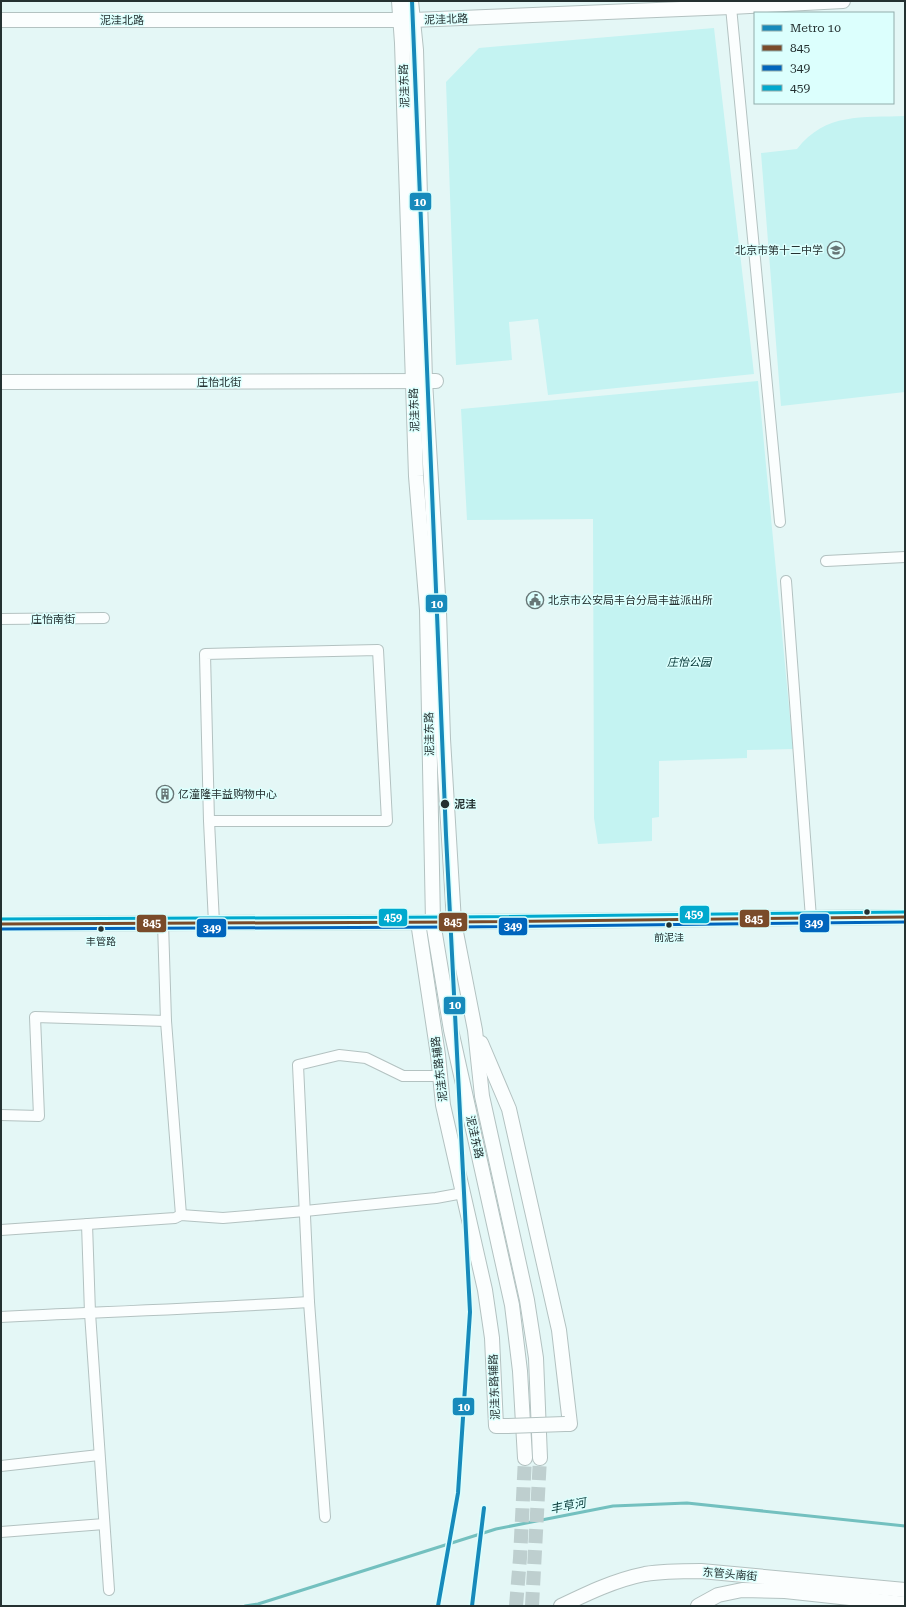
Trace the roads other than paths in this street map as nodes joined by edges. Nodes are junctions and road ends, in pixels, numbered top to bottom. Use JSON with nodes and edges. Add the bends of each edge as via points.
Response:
{"nodes":[{"id":1,"x":399,"y":1,"type":"edge"},
{"id":2,"x":411,"y":1,"type":"edge"},
{"id":3,"x":843,"y":1,"type":"edge"},
{"id":4,"x":731,"y":7,"type":"junction"},
{"id":5,"x":1,"y":20,"type":"edge"},
{"id":6,"x":407,"y":20,"type":"junction"},
{"id":7,"x":424,"y":381,"type":"junction"},
{"id":8,"x":1,"y":382,"type":"edge"},
{"id":9,"x":780,"y":522,"type":"dead end"},
{"id":10,"x":905,"y":557,"type":"edge"},
{"id":11,"x":826,"y":561,"type":"dead end"},
{"id":12,"x":786,"y":581,"type":"dead end"},
{"id":13,"x":104,"y":618,"type":"dead end"},
{"id":14,"x":1,"y":619,"type":"edge"},
{"id":15,"x":209,"y":821,"type":"junction"},
{"id":16,"x":905,"y":917,"type":"edge"},
{"id":17,"x":811,"y":918,"type":"junction"},
{"id":18,"x":214,"y":923,"type":"junction"},
{"id":19,"x":1,"y":924,"type":"edge"},
{"id":20,"x":418,"y":925,"type":"junction"},
{"id":21,"x":434,"y":925,"type":"junction"},
{"id":22,"x":455,"y":925,"type":"junction"},
{"id":23,"x":905,"y":925,"type":"edge"},
{"id":24,"x":163,"y":927,"type":"junction"},
{"id":25,"x":1,"y":932,"type":"edge"},
{"id":26,"x":166,"y":1021,"type":"junction"},
{"id":27,"x":475,"y":1030,"type":"junction"},
{"id":28,"x":432,"y":1076,"type":"dead end"},
{"id":29,"x":1,"y":1115,"type":"edge"},
{"id":30,"x":463,"y":1193,"type":"junction"},
{"id":31,"x":305,"y":1211,"type":"junction"},
{"id":32,"x":181,"y":1216,"type":"junction"},
{"id":33,"x":87,"y":1224,"type":"junction"},
{"id":34,"x":1,"y":1230,"type":"edge"},
{"id":35,"x":309,"y":1302,"type":"junction"},
{"id":36,"x":90,"y":1313,"type":"junction"},
{"id":37,"x":1,"y":1318,"type":"edge"},
{"id":38,"x":99,"y":1455,"type":"junction"},
{"id":39,"x":525,"y":1458,"type":"tunnel mouth"},
{"id":40,"x":540,"y":1458,"type":"tunnel mouth"},
{"id":41,"x":1,"y":1466,"type":"edge"},
{"id":42,"x":325,"y":1517,"type":"dead end"},
{"id":43,"x":104,"y":1524,"type":"junction"},
{"id":44,"x":1,"y":1532,"type":"edge"},
{"id":45,"x":108,"y":1590,"type":"dead end"},
{"id":46,"x":905,"y":1590,"type":"edge"},
{"id":47,"x":905,"y":1604,"type":"edge"},
{"id":48,"x":561,"y":1606,"type":"edge"},
{"id":49,"x":698,"y":1606,"type":"edge"}],
"edges":[{"from":1,"to":6,"type":"main road","name":"泥洼东路"},
{"from":2,"to":6,"type":"main road","name":"泥洼东路"},
{"from":3,"to":4,"type":"main road","name":"泥洼北路"},
{"from":4,"to":6,"type":"main road","name":"泥洼北路"},
{"from":4,"to":9,"type":"street"},
{"from":5,"to":6,"type":"main road","name":"泥洼北路"},
{"from":6,"to":7,"type":"main road","name":"泥洼东路"},
{"from":7,"to":8,"type":"main road","name":"庄怡北街"},
{"from":7,"to":21,"type":"main road","name":"泥洼东路","via":[[416,476],[427,610]]},
{"from":7,"to":22,"type":"main road","name":"泥洼东路"},
{"from":10,"to":11,"type":"street"},
{"from":12,"to":17,"type":"street"},
{"from":13,"to":14,"type":"street","name":"庄怡南街"},
{"from":15,"to":15,"type":"street","via":[[205,654],[378,650],[387,821]]},
{"from":15,"to":18,"type":"street"},
{"from":16,"to":17,"type":"main road"},
{"from":17,"to":22,"type":"main road"},
{"from":18,"to":20,"type":"main road"},
{"from":18,"to":24,"type":"main road"},
{"from":19,"to":24,"type":"main road"},
{"from":20,"to":21,"type":"main road"},
{"from":20,"to":24,"type":"main road"},
{"from":20,"to":30,"type":"main road","name":"泥洼东路辅路","via":[[438,1055],[440,1089]]},
{"from":21,"to":22,"type":"main road"},
{"from":21,"to":39,"type":"main road","name":"泥洼东路","via":[[451,1030],[512,1304],[520,1371]]},
{"from":22,"to":23,"type":"main road"},
{"from":22,"to":27,"type":"main road","name":"泥洼东路"},
{"from":24,"to":25,"type":"main road"},
{"from":24,"to":26,"type":"street"},
{"from":26,"to":29,"type":"street","via":[[35,1017],[39,1116]]},
{"from":26,"to":32,"type":"street"},
{"from":27,"to":30,"type":"main road","name":"泥洼东路辅路","bridge":true,"via":[[509,1109],[559,1330],[570,1424],[496,1426],[492,1338],[485,1290]]},
{"from":27,"to":40,"type":"main road","name":"泥洼东路","via":[[482,1096],[527,1300],[536,1358]]},
{"from":28,"to":31,"type":"street","via":[[403,1076],[366,1058],[339,1055],[298,1065]]},
{"from":30,"to":31,"type":"street"},
{"from":31,"to":32,"type":"street","via":[[222,1218]]},
{"from":31,"to":35,"type":"street"},
{"from":32,"to":33,"type":"street"},
{"from":33,"to":34,"type":"street"},
{"from":33,"to":36,"type":"street"},
{"from":35,"to":36,"type":"street"},
{"from":35,"to":42,"type":"street"},
{"from":36,"to":37,"type":"street"},
{"from":36,"to":38,"type":"street"},
{"from":38,"to":41,"type":"street"},
{"from":38,"to":43,"type":"street"},
{"from":43,"to":44,"type":"street"},
{"from":43,"to":45,"type":"street"},
{"from":46,"to":48,"type":"main road","name":"东管头南街","via":[[701,1571],[670,1572],[622,1580],[593,1590]]},
{"from":47,"to":49,"type":"main road","name":"东管头南街","via":[[785,1591],[742,1590],[718,1595]]}]}
